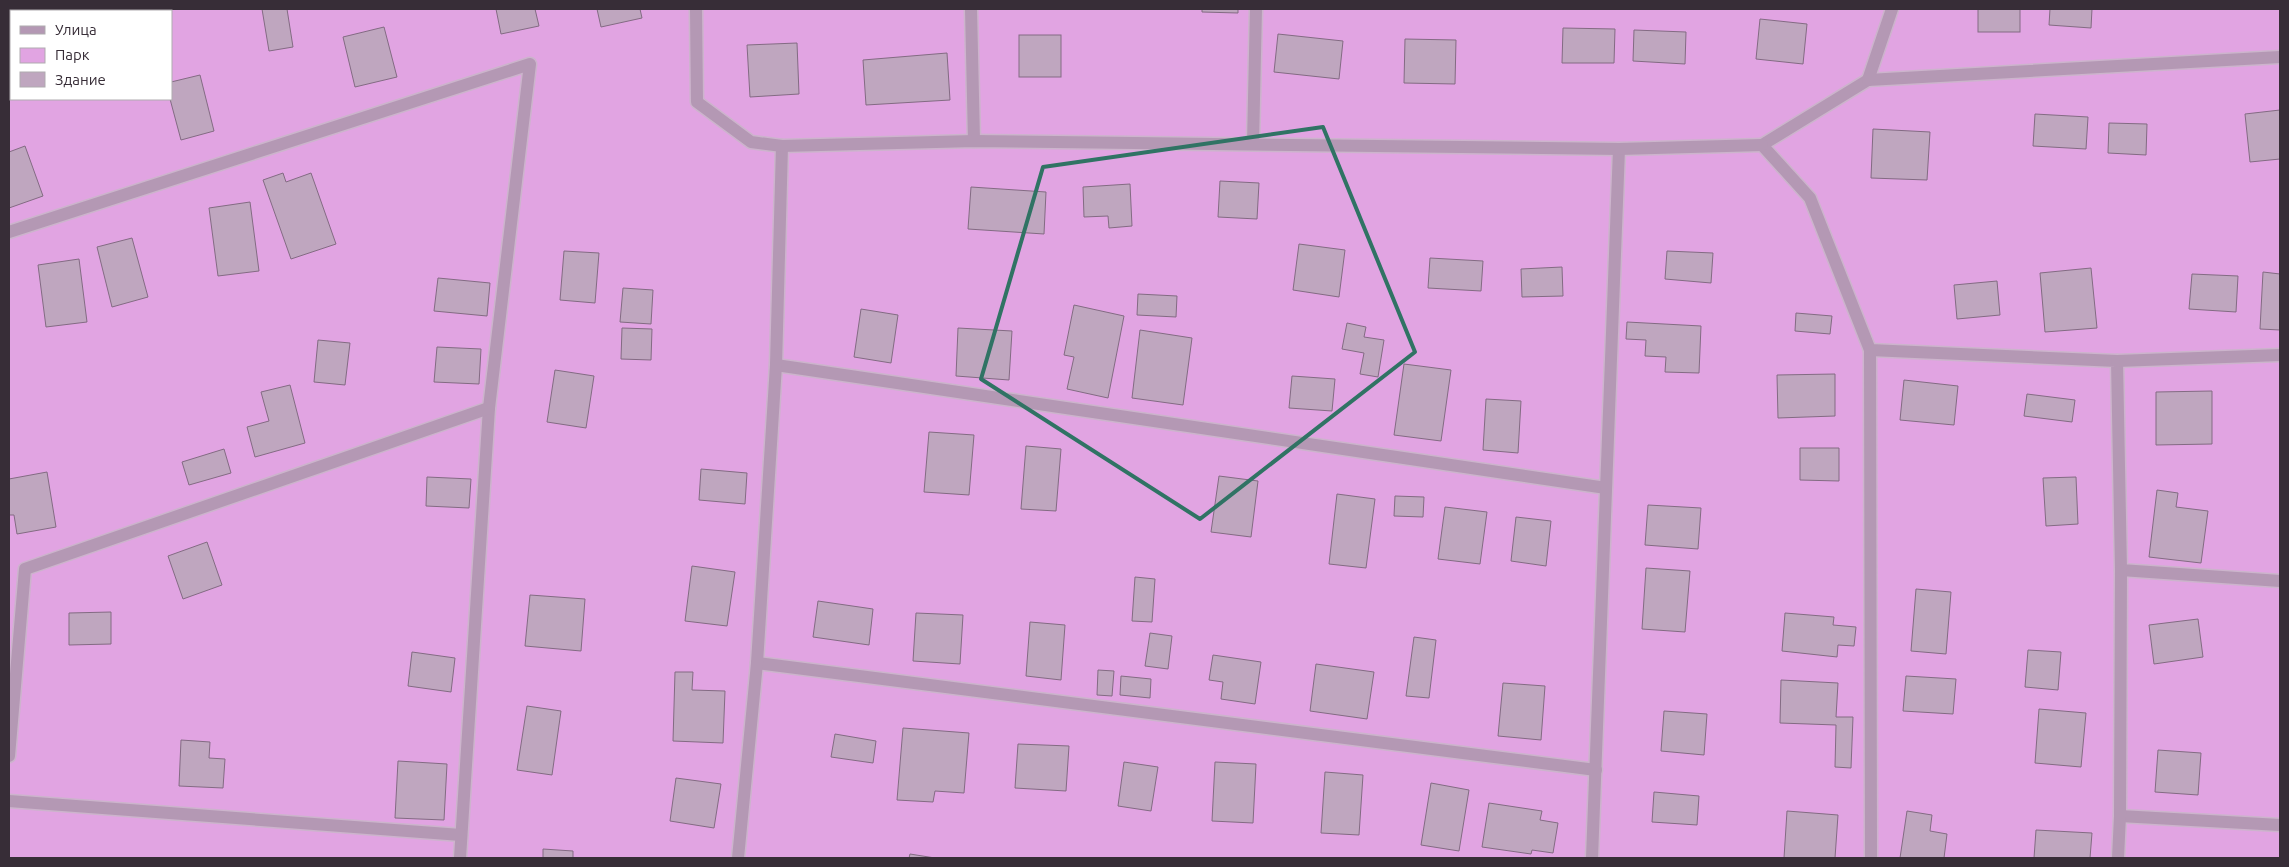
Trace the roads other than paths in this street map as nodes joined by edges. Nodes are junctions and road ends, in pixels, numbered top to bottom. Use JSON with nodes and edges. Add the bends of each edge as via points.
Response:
{"nodes":[{"id":1,"x":696,"y":9,"type":"edge"},
{"id":2,"x":971,"y":9,"type":"edge"},
{"id":3,"x":1256,"y":9,"type":"edge"},
{"id":4,"x":1892,"y":9,"type":"edge"},
{"id":5,"x":2280,"y":57,"type":"edge"},
{"id":6,"x":1868,"y":80,"type":"junction"},
{"id":7,"x":974,"y":141,"type":"junction"},
{"id":8,"x":1253,"y":143,"type":"junction"},
{"id":9,"x":1762,"y":145,"type":"junction"},
{"id":10,"x":782,"y":146,"type":"junction"},
{"id":11,"x":1619,"y":149,"type":"junction"},
{"id":12,"x":9,"y":232,"type":"edge"},
{"id":13,"x":1870,"y":350,"type":"junction"},
{"id":14,"x":2280,"y":355,"type":"edge"},
{"id":15,"x":2117,"y":361,"type":"junction"},
{"id":16,"x":776,"y":365,"type":"junction"},
{"id":17,"x":489,"y":408,"type":"junction"},
{"id":18,"x":1606,"y":488,"type":"junction"},
{"id":19,"x":2121,"y":570,"type":"junction"},
{"id":20,"x":2280,"y":581,"type":"edge"},
{"id":21,"x":757,"y":663,"type":"junction"},
{"id":22,"x":9,"y":756,"type":"edge"},
{"id":23,"x":1596,"y":770,"type":"junction"},
{"id":24,"x":9,"y":801,"type":"edge"},
{"id":25,"x":2120,"y":816,"type":"junction"},
{"id":26,"x":2280,"y":825,"type":"edge"},
{"id":27,"x":461,"y":835,"type":"junction"},
{"id":28,"x":460,"y":858,"type":"edge"},
{"id":29,"x":738,"y":858,"type":"edge"},
{"id":30,"x":1592,"y":858,"type":"edge"},
{"id":31,"x":1871,"y":858,"type":"edge"},
{"id":32,"x":2118,"y":858,"type":"edge"}],
"edges":[{"from":1,"to":10,"type":"street","via":[[697,102],[751,142]]},
{"from":2,"to":7,"type":"street"},
{"from":3,"to":8,"type":"street"},
{"from":4,"to":6,"type":"street"},
{"from":5,"to":6,"type":"street"},
{"from":6,"to":9,"type":"street"},
{"from":7,"to":8,"type":"street"},
{"from":7,"to":10,"type":"street"},
{"from":8,"to":11,"type":"street"},
{"from":9,"to":11,"type":"street"},
{"from":9,"to":13,"type":"street","via":[[1810,198]]},
{"from":10,"to":16,"type":"street"},
{"from":11,"to":18,"type":"street"},
{"from":12,"to":17,"type":"street","via":[[530,64]]},
{"from":13,"to":15,"type":"street"},
{"from":13,"to":31,"type":"street"},
{"from":14,"to":15,"type":"street"},
{"from":15,"to":19,"type":"street"},
{"from":16,"to":18,"type":"street"},
{"from":16,"to":21,"type":"street"},
{"from":17,"to":22,"type":"street","via":[[25,569]]},
{"from":17,"to":27,"type":"street"},
{"from":18,"to":23,"type":"street"},
{"from":19,"to":20,"type":"street"},
{"from":19,"to":25,"type":"street"},
{"from":21,"to":23,"type":"street"},
{"from":21,"to":29,"type":"street"},
{"from":23,"to":30,"type":"street"},
{"from":24,"to":27,"type":"street"},
{"from":25,"to":26,"type":"street"},
{"from":25,"to":32,"type":"street"},
{"from":27,"to":28,"type":"street"}]}
